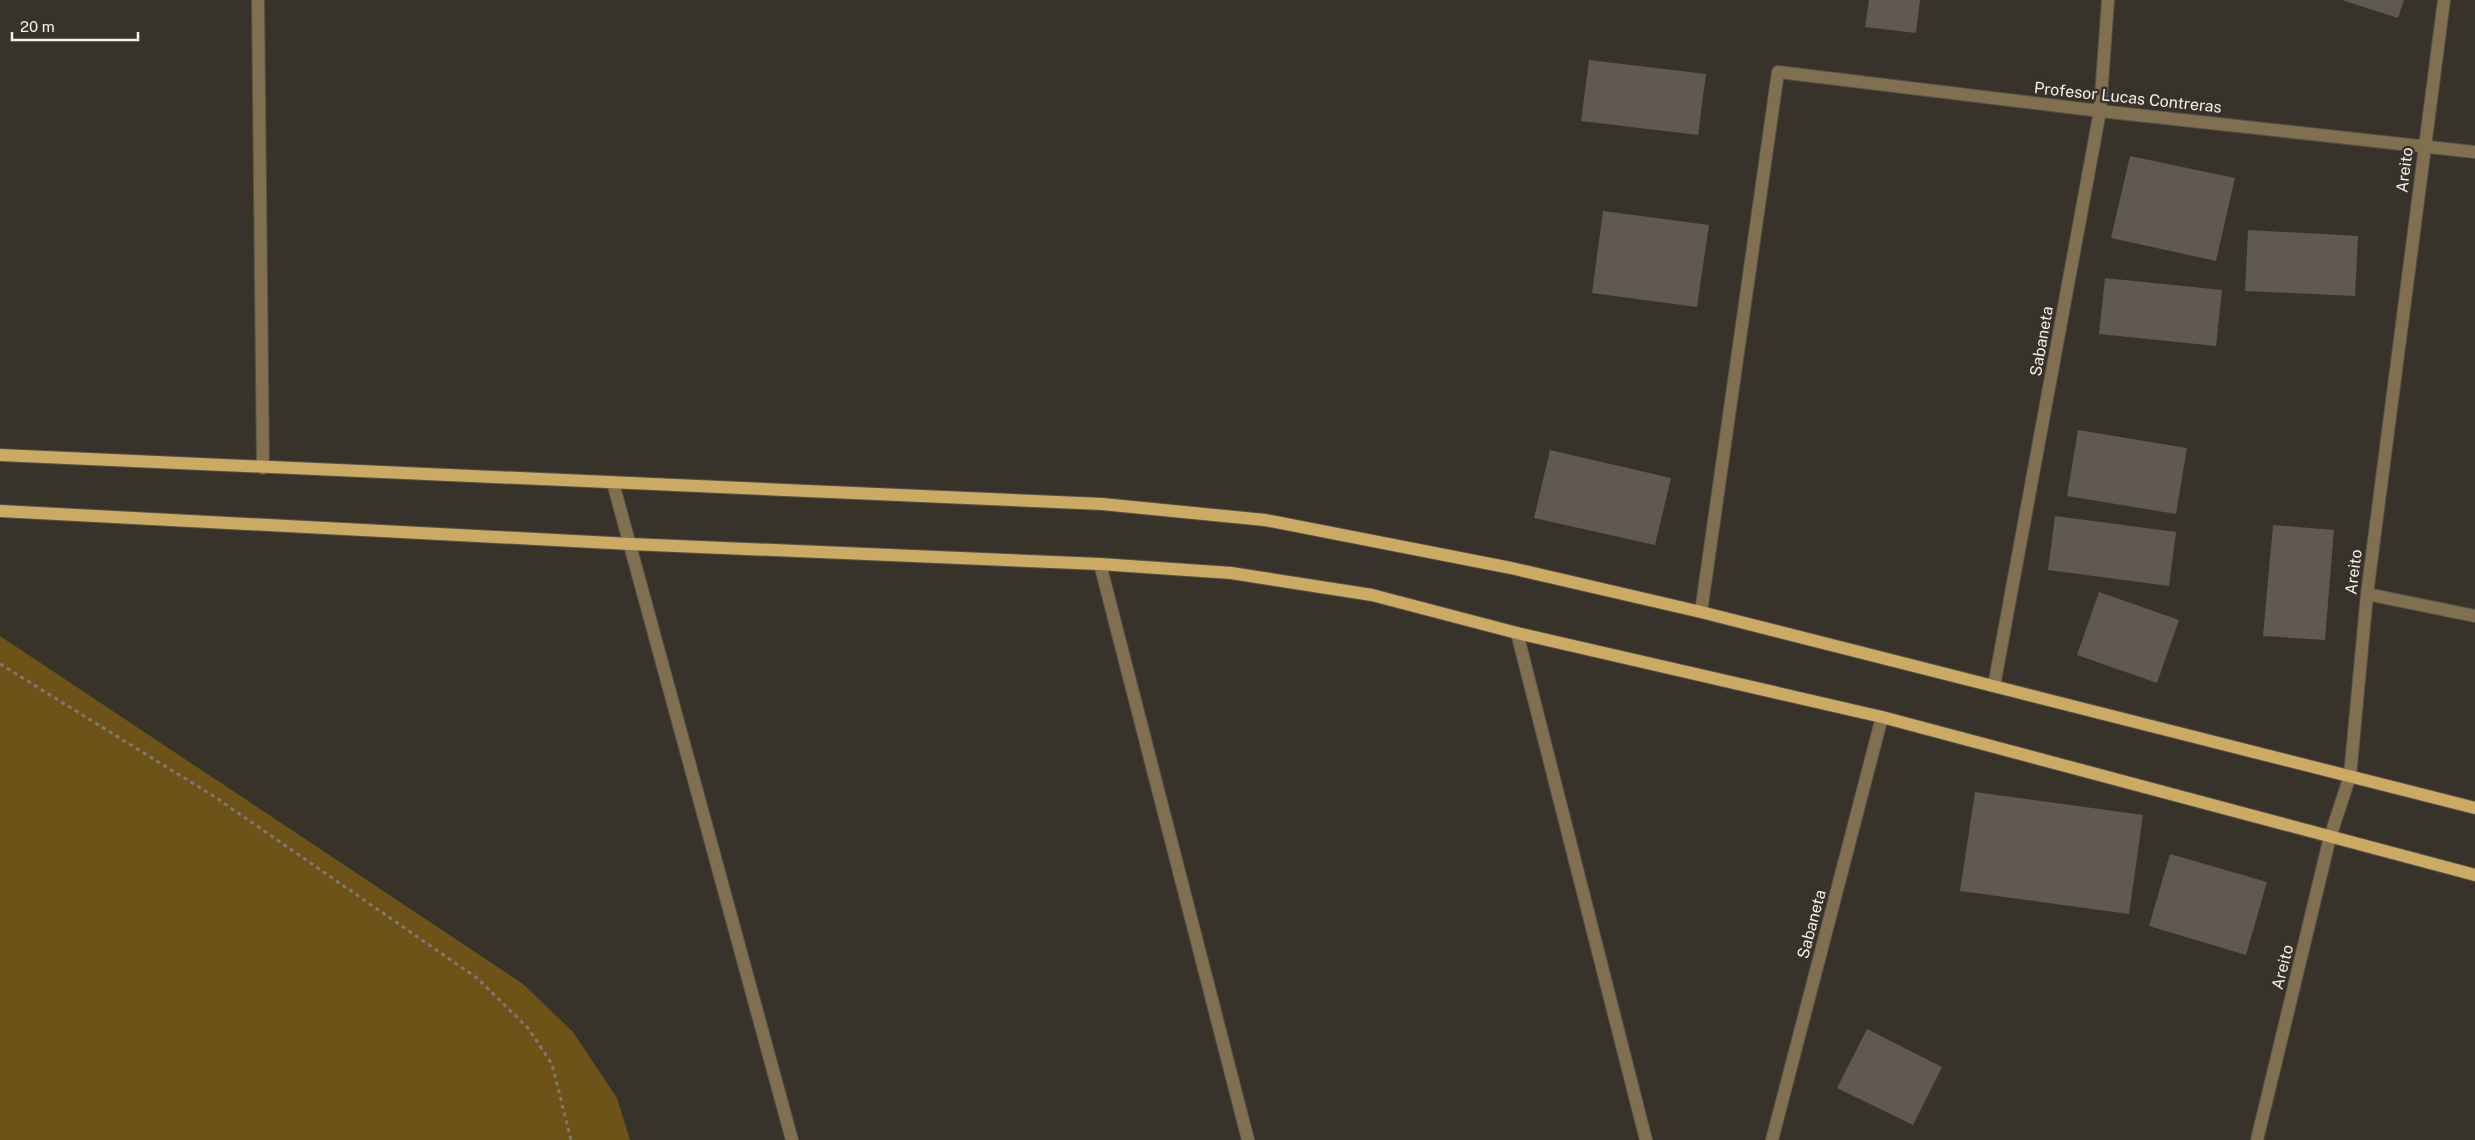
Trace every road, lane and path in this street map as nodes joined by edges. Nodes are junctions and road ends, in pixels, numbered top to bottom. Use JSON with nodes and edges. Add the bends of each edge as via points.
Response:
{"nodes":[{"id":1,"x":258,"y":0,"type":"edge"},
{"id":2,"x":2108,"y":0,"type":"edge"},
{"id":3,"x":2444,"y":0,"type":"edge"},
{"id":4,"x":2100,"y":111,"type":"junction"},
{"id":5,"x":2424,"y":145,"type":"junction"},
{"id":6,"x":2475,"y":152,"type":"edge"},
{"id":7,"x":0,"y":454,"type":"edge"},
{"id":8,"x":263,"y":468,"type":"junction"},
{"id":9,"x":614,"y":484,"type":"junction"},
{"id":10,"x":0,"y":511,"type":"edge"},
{"id":11,"x":630,"y":544,"type":"junction"},
{"id":12,"x":1100,"y":564,"type":"junction"},
{"id":13,"x":2367,"y":594,"type":"junction"},
{"id":14,"x":1701,"y":612,"type":"junction"},
{"id":15,"x":2475,"y":616,"type":"edge"},
{"id":16,"x":1517,"y":633,"type":"junction"},
{"id":17,"x":0,"y":664,"type":"edge"},
{"id":18,"x":1994,"y":686,"type":"junction"},
{"id":19,"x":1882,"y":717,"type":"junction"},
{"id":20,"x":2350,"y":776,"type":"junction"},
{"id":21,"x":2475,"y":808,"type":"edge"},
{"id":22,"x":2330,"y":837,"type":"junction"},
{"id":23,"x":2475,"y":875,"type":"edge"},
{"id":24,"x":572,"y":1140,"type":"edge"},
{"id":25,"x":792,"y":1140,"type":"edge"},
{"id":26,"x":1248,"y":1140,"type":"edge"},
{"id":27,"x":1646,"y":1140,"type":"edge"},
{"id":28,"x":1772,"y":1140,"type":"edge"},
{"id":29,"x":2257,"y":1140,"type":"edge"}],
"edges":[{"from":1,"to":8,"type":"street"},
{"from":2,"to":4,"type":"street","name":"Sabaneta"},
{"from":3,"to":5,"type":"street","name":"Areito"},
{"from":4,"to":5,"type":"street","name":"Profesor Lucas Contreras"},
{"from":4,"to":14,"type":"street","name":"Profesor Lucas Contreras","via":[[1778,72]]},
{"from":4,"to":18,"type":"street","name":"Sabaneta"},
{"from":5,"to":6,"type":"street","name":"Profesor Lucas Contreras"},
{"from":5,"to":13,"type":"street","name":"Areito"},
{"from":7,"to":8,"type":"main road"},
{"from":8,"to":9,"type":"main road"},
{"from":9,"to":11,"type":"street"},
{"from":9,"to":14,"type":"main road","via":[[1102,504],[1265,520],[1511,568]]},
{"from":10,"to":11,"type":"main road"},
{"from":11,"to":12,"type":"main road"},
{"from":11,"to":25,"type":"street"},
{"from":12,"to":16,"type":"main road","via":[[1231,573],[1372,596]]},
{"from":12,"to":26,"type":"street"},
{"from":13,"to":15,"type":"street"},
{"from":13,"to":20,"type":"street","name":"Areito"},
{"from":14,"to":18,"type":"main road"},
{"from":16,"to":19,"type":"main road"},
{"from":16,"to":27,"type":"street"},
{"from":17,"to":24,"type":"path","via":[[214,797],[477,978],[528,1028],[552,1064]]},
{"from":18,"to":20,"type":"main road"},
{"from":19,"to":22,"type":"main road"},
{"from":19,"to":28,"type":"street","name":"Sabaneta"},
{"from":20,"to":21,"type":"main road"},
{"from":20,"to":22,"type":"street","name":"Areito"},
{"from":22,"to":23,"type":"main road"},
{"from":22,"to":29,"type":"street","name":"Areito"}]}
